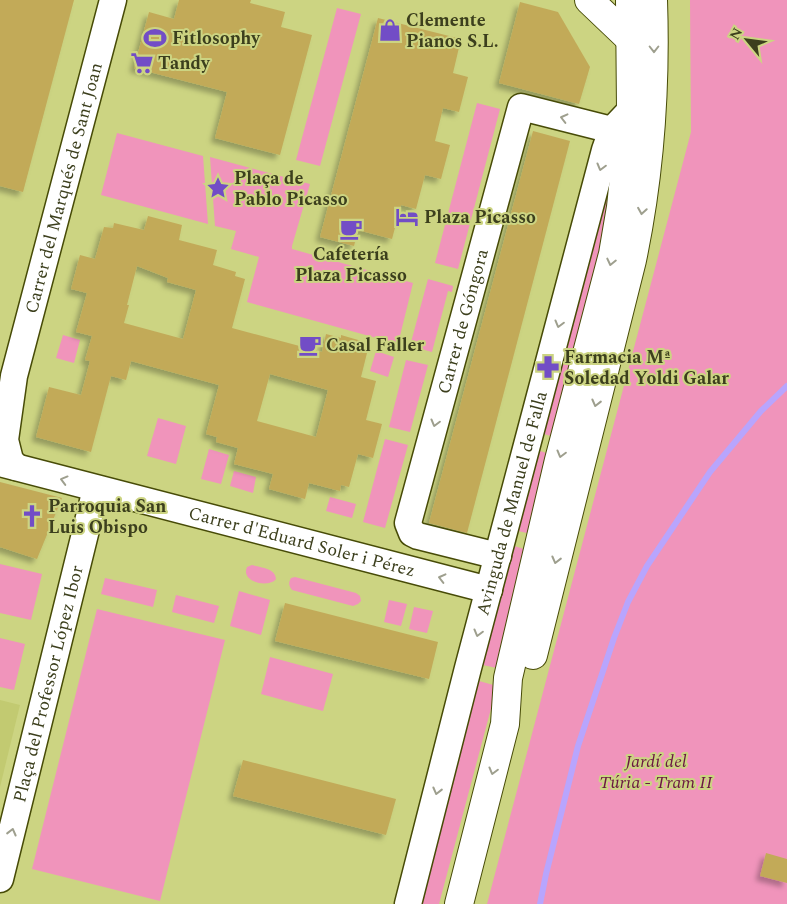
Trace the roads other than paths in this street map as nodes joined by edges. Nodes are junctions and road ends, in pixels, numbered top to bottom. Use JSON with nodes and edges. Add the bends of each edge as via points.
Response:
{"nodes":[{"id":1,"x":113,"y":0,"type":"edge"},
{"id":2,"x":589,"y":0,"type":"edge"},
{"id":3,"x":630,"y":0,"type":"edge"},
{"id":4,"x":653,"y":0,"type":"edge"},
{"id":5,"x":631,"y":40,"type":"junction"},
{"id":6,"x":631,"y":110,"type":"junction"},
{"id":7,"x":612,"y":130,"type":"junction"},
{"id":8,"x":14,"y":376,"type":"junction"},
{"id":9,"x":0,"y":410,"type":"edge"},
{"id":10,"x":8,"y":465,"type":"edge"},
{"id":11,"x":96,"y":489,"type":"junction"},
{"id":12,"x":418,"y":536,"type":"joint"},
{"id":13,"x":498,"y":556,"type":"junction"},
{"id":14,"x":489,"y":590,"type":"junction"},
{"id":15,"x":505,"y":724,"type":"junction"},
{"id":16,"x":0,"y":879,"type":"edge"},
{"id":17,"x":408,"y":904,"type":"edge"},
{"id":18,"x":459,"y":904,"type":"edge"}],
"edges":[{"from":1,"to":8,"type":"street","name":"Carrer del Marqués de Sant Joan"},
{"from":2,"to":5,"type":"main road"},
{"from":3,"to":5,"type":"main road","name":"Avinguda de Manuel de Falla"},
{"from":4,"to":15,"type":"main road","name":"Avinguda de Manuel de Falla","one_way":true,"via":[[652,123],[641,218],[526,682]]},
{"from":5,"to":6,"type":"main road","name":"Avinguda de Manuel de Falla"},
{"from":6,"to":7,"type":"street","name":"Avinguda de Manuel de Falla"},
{"from":6,"to":15,"type":"main road","name":"Avinguda de Manuel de Falla","one_way":true,"via":[[613,254],[559,460],[510,668]]},
{"from":7,"to":12,"type":"street","name":"Carrer de Góngora","one_way":true,"via":[[521,107],[408,523],[412,533]]},
{"from":7,"to":13,"type":"street","name":"Avinguda de Manuel de Falla","one_way":true},
{"from":8,"to":9,"type":"street","name":"Carrer del Marqués de Sant Joan"},
{"from":8,"to":10,"type":"street","name":"Carrer del Marqués de Sant Joan","via":[[6,440]]},
{"from":11,"to":10,"type":"street","name":"Carrer d'Eduard Soler i Pérez","one_way":true},
{"from":14,"to":11,"type":"street","name":"Carrer d'Eduard Soler i Pérez","one_way":true},
{"from":16,"to":11,"type":"street","name":"Plaça del Professor López Ibor","one_way":true},
{"from":12,"to":13,"type":"street","name":"Carrer d'Eduard Soler i Pérez"},
{"from":13,"to":14,"type":"street","name":"Avinguda de Manuel de Falla"},
{"from":14,"to":17,"type":"street","name":"Avinguda de Manuel de Falla","one_way":true},
{"from":15,"to":18,"type":"main road","name":"Avinguda de Manuel de Falla","one_way":true}]}
